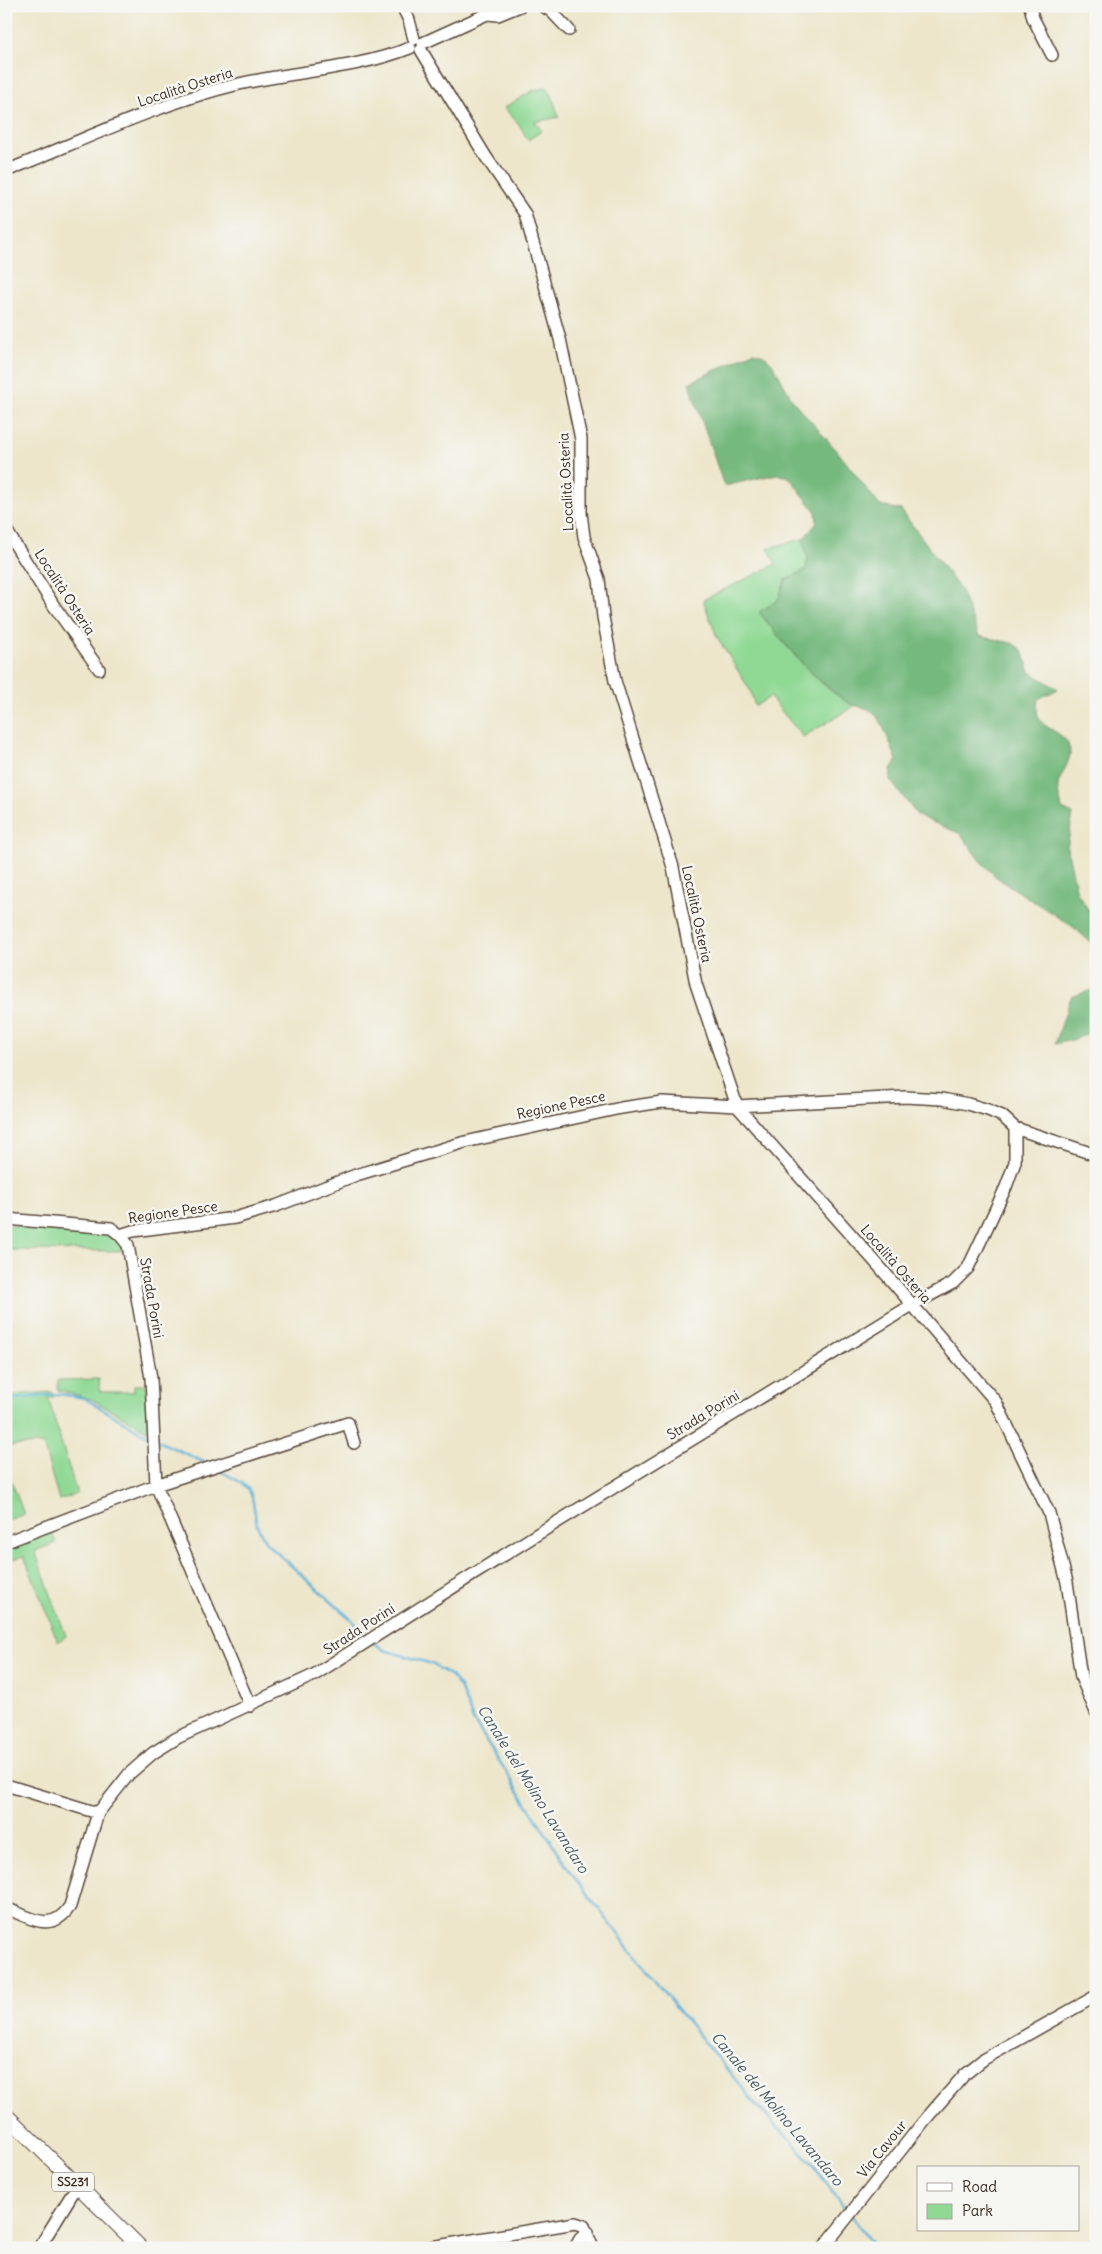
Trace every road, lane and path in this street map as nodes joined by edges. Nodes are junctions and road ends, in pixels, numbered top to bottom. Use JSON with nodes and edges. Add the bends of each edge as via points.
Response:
{"nodes":[{"id":1,"x":402,"y":6,"type":"edge"},
{"id":2,"x":520,"y":6,"type":"edge"},
{"id":3,"x":543,"y":6,"type":"edge"},
{"id":4,"x":1030,"y":6,"type":"edge"},
{"id":5,"x":490,"y":10,"type":"edge"},
{"id":6,"x":569,"y":30,"type":"dead end"},
{"id":7,"x":417,"y":45,"type":"junction"},
{"id":8,"x":1052,"y":55,"type":"dead end"},
{"id":9,"x":6,"y":171,"type":"edge"},
{"id":10,"x":6,"y":530,"type":"edge"},
{"id":11,"x":99,"y":669,"type":"dead end"},
{"id":12,"x":737,"y":1106,"type":"junction"},
{"id":13,"x":1015,"y":1128,"type":"junction"},
{"id":14,"x":1096,"y":1155,"type":"edge"},
{"id":15,"x":6,"y":1219,"type":"edge"},
{"id":16,"x":120,"y":1235,"type":"junction"},
{"id":17,"x":912,"y":1305,"type":"junction"},
{"id":18,"x":354,"y":1443,"type":"dead end"},
{"id":19,"x":156,"y":1485,"type":"junction"},
{"id":20,"x":6,"y":1542,"type":"edge"},
{"id":21,"x":250,"y":1706,"type":"junction"},
{"id":22,"x":1096,"y":1712,"type":"edge"},
{"id":23,"x":6,"y":1785,"type":"edge"},
{"id":24,"x":98,"y":1813,"type":"junction"},
{"id":25,"x":6,"y":1908,"type":"edge"},
{"id":26,"x":1096,"y":1996,"type":"edge"},
{"id":27,"x":6,"y":2115,"type":"edge"},
{"id":28,"x":77,"y":2186,"type":"junction"},
{"id":29,"x":588,"y":2232,"type":"junction"},
{"id":30,"x":462,"y":2245,"type":"edge"},
{"id":31,"x":38,"y":2248,"type":"edge"},
{"id":32,"x":141,"y":2248,"type":"edge"},
{"id":33,"x":425,"y":2248,"type":"edge"},
{"id":34,"x":575,"y":2248,"type":"edge"},
{"id":35,"x":593,"y":2248,"type":"edge"},
{"id":36,"x":823,"y":2248,"type":"edge"}],
"edges":[{"from":1,"to":7,"type":"street"},
{"from":2,"to":5,"type":"street","name":"Località Osteria","via":[[498,15]]},
{"from":3,"to":6,"type":"street"},
{"from":4,"to":8,"type":"street"},
{"from":5,"to":7,"type":"street","name":"Località Osteria"},
{"from":7,"to":9,"type":"street","name":"Località Osteria","via":[[334,68],[255,81],[198,95]]},
{"from":7,"to":12,"type":"street","name":"Località Osteria","via":[[525,214],[560,339],[581,439],[584,537],[599,579],[615,681],[672,868],[696,984]]},
{"from":10,"to":11,"type":"street","name":"Località Osteria"},
{"from":12,"to":13,"type":"street","name":"Regione Pesce","via":[[905,1097],[942,1099],[988,1110],[1002,1116]]},
{"from":12,"to":16,"type":"street","name":"Regione Pesce","via":[[662,1102],[510,1131],[356,1174],[276,1206],[235,1218]]},
{"from":12,"to":17,"type":"street","name":"Località Osteria"},
{"from":13,"to":14,"type":"street"},
{"from":13,"to":17,"type":"street","name":"Strada Porini","via":[[1015,1162],[968,1268],[952,1282]]},
{"from":15,"to":16,"type":"street","via":[[111,1228]]},
{"from":16,"to":19,"type":"street","name":"Strada Porini","via":[[128,1246],[151,1378]]},
{"from":17,"to":21,"type":"street","name":"Strada Porini","via":[[314,1675]]},
{"from":17,"to":22,"type":"street","name":"Località Osteria","via":[[996,1402],[1049,1513],[1067,1582],[1081,1677]]},
{"from":18,"to":19,"type":"street","via":[[348,1423]]},
{"from":19,"to":20,"type":"street"},
{"from":19,"to":21,"type":"street","name":"Strada Porini"},
{"from":21,"to":24,"type":"street","name":"Strada Porini","via":[[177,1738],[154,1753],[125,1779]]},
{"from":23,"to":24,"type":"street"},
{"from":24,"to":25,"type":"street","name":"Strada Porini","via":[[65,1914],[48,1923]]},
{"from":26,"to":36,"type":"street","name":"Via Cavour","via":[[984,2059],[947,2093]]},
{"from":27,"to":28,"type":"main road","number":"SS231"},
{"from":28,"to":31,"type":"street"},
{"from":28,"to":32,"type":"main road","number":"SS231"},
{"from":29,"to":30,"type":"street","via":[[584,2226],[575,2223]]},
{"from":29,"to":34,"type":"street"},
{"from":29,"to":35,"type":"street"},
{"from":30,"to":33,"type":"street"}]}
